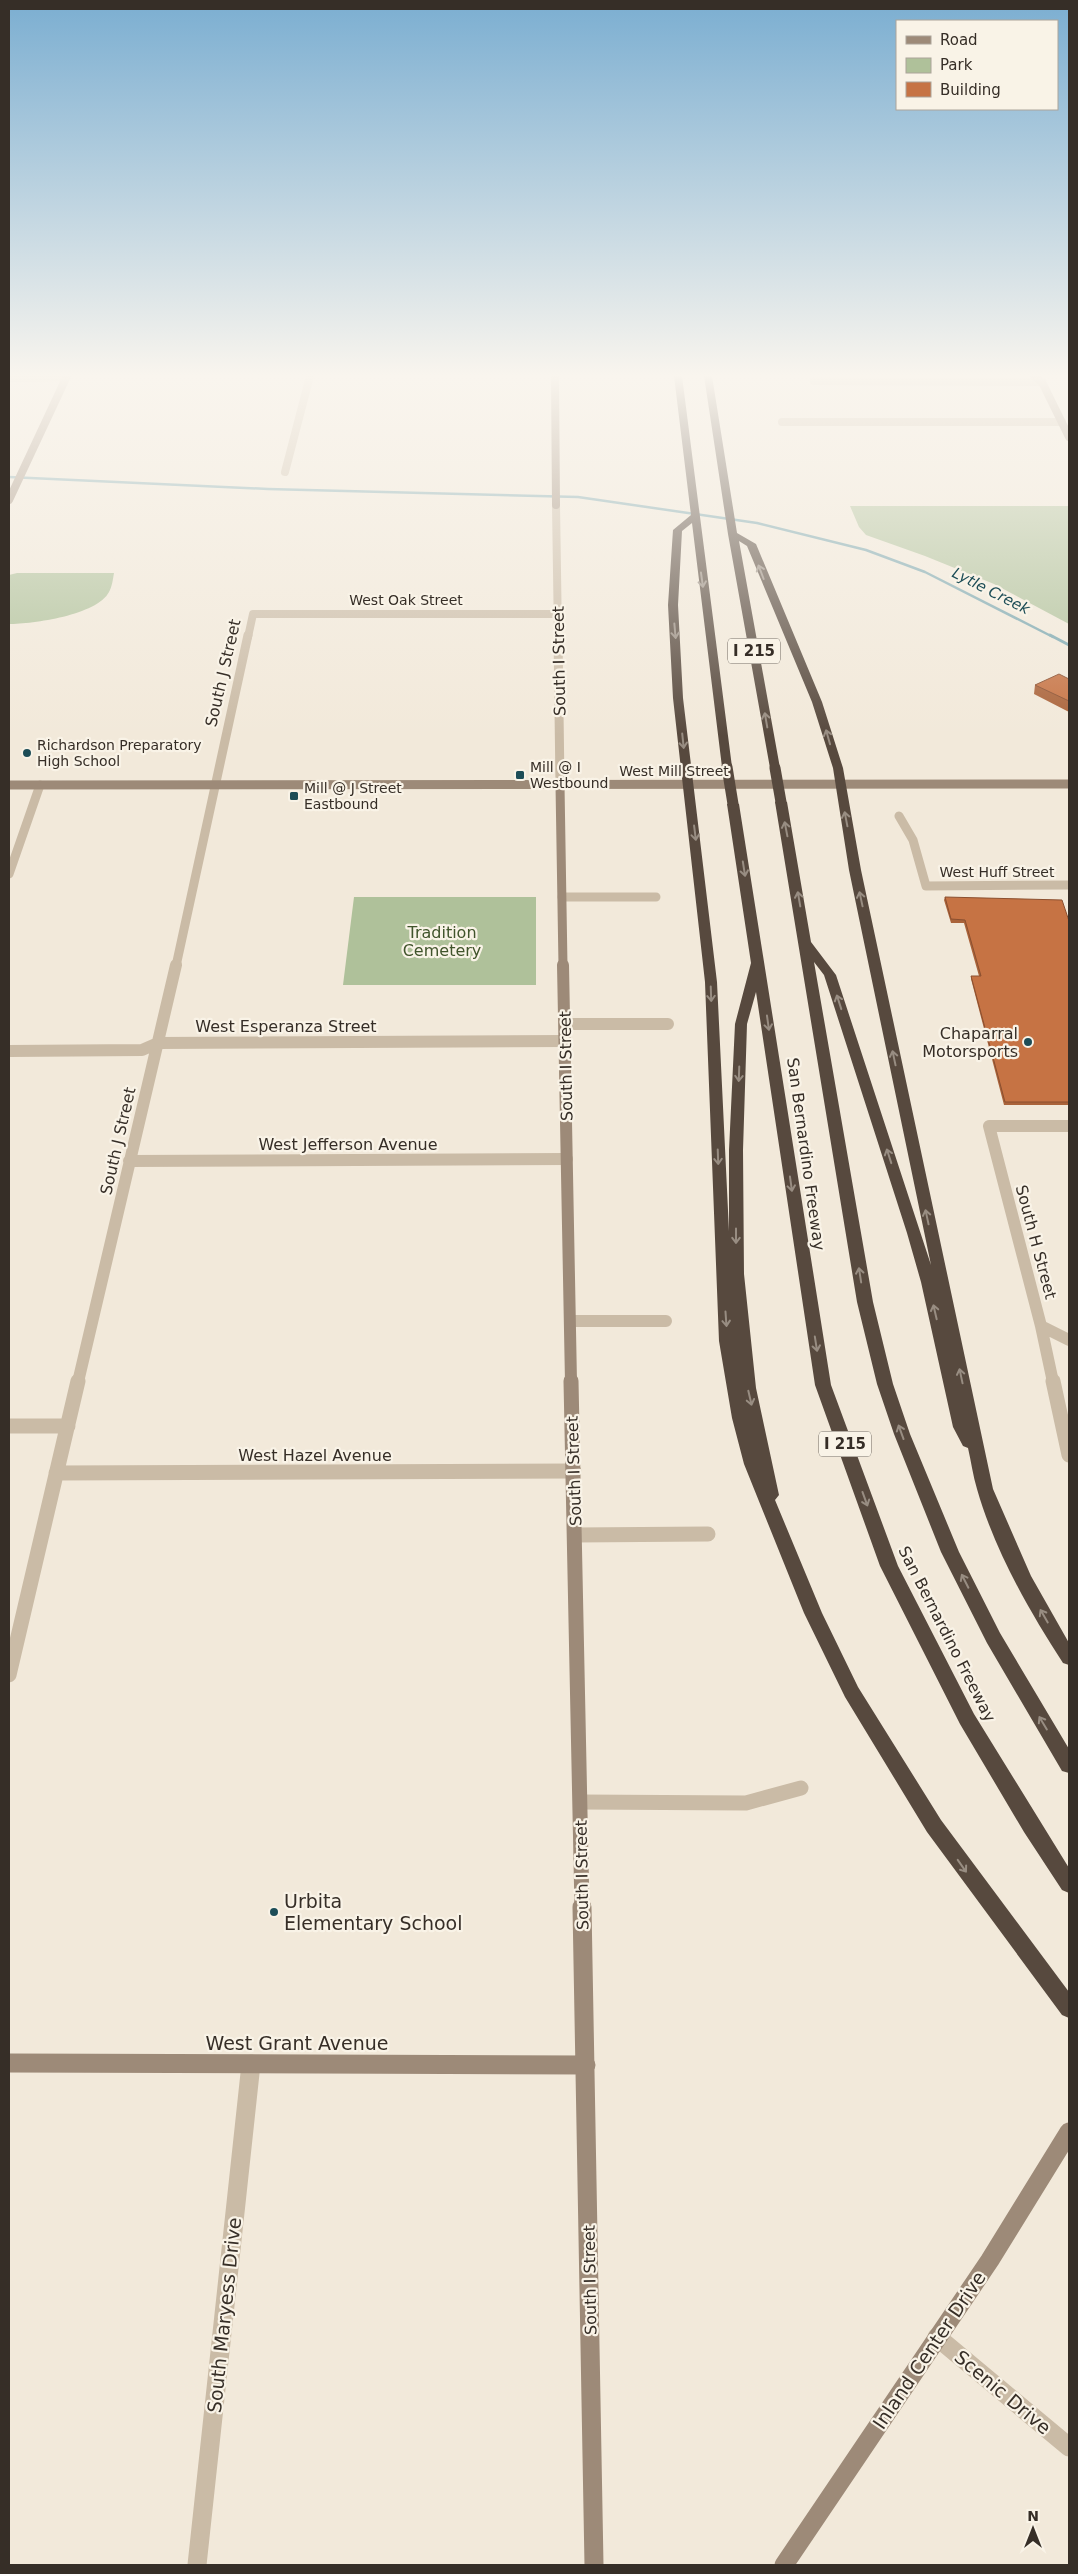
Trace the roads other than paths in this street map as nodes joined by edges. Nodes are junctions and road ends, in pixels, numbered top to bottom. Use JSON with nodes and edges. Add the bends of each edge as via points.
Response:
{"nodes":[{"id":1,"x":556,"y":496,"type":"edge"},
{"id":2,"x":692,"y":496,"type":"edge"},
{"id":3,"x":726,"y":496,"type":"edge"},
{"id":4,"x":694,"y":517,"type":"junction"},
{"id":5,"x":733,"y":534,"type":"junction"},
{"id":6,"x":253,"y":614,"type":"joint"},
{"id":7,"x":558,"y":614,"type":"junction"},
{"id":8,"x":215,"y":784,"type":"junction"},
{"id":9,"x":687,"y":784,"type":"junction"},
{"id":10,"x":839,"y":784,"type":"junction"},
{"id":11,"x":1069,"y":784,"type":"edge"},
{"id":12,"x":9,"y":785,"type":"edge"},
{"id":13,"x":40,"y":785,"type":"junction"},
{"id":14,"x":560,"y":785,"type":"junction"},
{"id":15,"x":898,"y":816,"type":"dead end"},
{"id":16,"x":9,"y":874,"type":"edge"},
{"id":17,"x":1069,"y":885,"type":"edge"},
{"id":18,"x":562,"y":897,"type":"junction"},
{"id":19,"x":656,"y":897,"type":"dead end"},
{"id":20,"x":806,"y":942,"type":"junction"},
{"id":21,"x":758,"y":957,"type":"junction"},
{"id":22,"x":565,"y":1024,"type":"junction"},
{"id":23,"x":668,"y":1024,"type":"dead end"},
{"id":24,"x":566,"y":1041,"type":"junction"},
{"id":25,"x":158,"y":1043,"type":"junction"},
{"id":26,"x":9,"y":1051,"type":"edge"},
{"id":27,"x":1069,"y":1126,"type":"edge"},
{"id":28,"x":567,"y":1159,"type":"junction"},
{"id":29,"x":129,"y":1161,"type":"junction"},
{"id":30,"x":570,"y":1321,"type":"junction"},
{"id":31,"x":666,"y":1321,"type":"dead end"},
{"id":32,"x":1041,"y":1326,"type":"junction"},
{"id":33,"x":1069,"y":1340,"type":"edge"},
{"id":34,"x":9,"y":1426,"type":"edge"},
{"id":35,"x":68,"y":1426,"type":"junction"},
{"id":36,"x":1069,"y":1454,"type":"edge"},
{"id":37,"x":978,"y":1458,"type":"junction"},
{"id":38,"x":574,"y":1471,"type":"junction"},
{"id":39,"x":56,"y":1473,"type":"junction"},
{"id":40,"x":775,"y":1522,"type":"junction"},
{"id":41,"x":708,"y":1534,"type":"dead end"},
{"id":42,"x":576,"y":1535,"type":"junction"},
{"id":43,"x":1069,"y":1658,"type":"edge"},
{"id":44,"x":9,"y":1675,"type":"edge"},
{"id":45,"x":1069,"y":1765,"type":"edge"},
{"id":46,"x":801,"y":1788,"type":"dead end"},
{"id":47,"x":581,"y":1802,"type":"junction"},
{"id":48,"x":1069,"y":1884,"type":"edge"},
{"id":49,"x":1069,"y":2008,"type":"edge"},
{"id":50,"x":9,"y":2063,"type":"edge"},
{"id":51,"x":251,"y":2064,"type":"junction"},
{"id":52,"x":586,"y":2065,"type":"junction"},
{"id":53,"x":1069,"y":2132,"type":"edge"},
{"id":54,"x":937,"y":2337,"type":"junction"},
{"id":55,"x":1069,"y":2446,"type":"edge"},
{"id":56,"x":197,"y":2565,"type":"edge"},
{"id":57,"x":594,"y":2565,"type":"edge"},
{"id":58,"x":784,"y":2565,"type":"edge"}],
"edges":[{"from":1,"to":7,"type":"street","name":"South I Street"},
{"from":2,"to":4,"type":"highway","name":"San Bernardino Freeway","number":"I 215"},
{"from":3,"to":5,"type":"highway","name":"San Bernardino Freeway","number":"I 215"},
{"from":4,"to":9,"type":"highway","one_way":true,"via":[[678,530],[673,605]]},
{"from":4,"to":21,"type":"highway","name":"San Bernardino Freeway","number":"I 215","one_way":true,"bridge":true,"via":[[727,767]]},
{"from":10,"to":5,"type":"highway","one_way":true,"via":[[838,768],[807,675],[751,544]]},
{"from":20,"to":5,"type":"highway","name":"San Bernardino Freeway","number":"I 215","one_way":true,"bridge":true},
{"from":6,"to":7,"type":"street","name":"West Oak Street"},
{"from":6,"to":8,"type":"street","name":"South J Street"},
{"from":7,"to":14,"type":"street","name":"South I Street"},
{"from":8,"to":13,"type":"street","name":"West Mill Street"},
{"from":8,"to":14,"type":"street","name":"West Mill Street"},
{"from":8,"to":25,"type":"street","name":"South J Street","via":[[206,837]]},
{"from":9,"to":10,"type":"street","name":"West Mill Street"},
{"from":9,"to":14,"type":"street","name":"West Mill Street"},
{"from":9,"to":40,"type":"highway","one_way":true,"via":[[711,982],[727,1341],[752,1464]]},
{"from":10,"to":11,"type":"street","name":"West Mill Street"},
{"from":37,"to":10,"type":"highway","one_way":true},
{"from":12,"to":13,"type":"street","name":"West Mill Street"},
{"from":13,"to":16,"type":"street"},
{"from":14,"to":18,"type":"street","name":"South I Street"},
{"from":15,"to":17,"type":"street","name":"West Huff Street","via":[[914,840],[926,886]]},
{"from":18,"to":19,"type":"street"},
{"from":18,"to":22,"type":"street","name":"South I Street"},
{"from":37,"to":20,"type":"highway","one_way":true,"via":[[961,1427],[914,1233],[830,974]]},
{"from":45,"to":20,"type":"highway","name":"San Bernardino Freeway","number":"I 215","one_way":true,"via":[[993,1638],[950,1552],[885,1384],[865,1302]]},
{"from":21,"to":40,"type":"highway","one_way":true,"via":[[741,1024],[736,1150],[737,1274],[748,1388]]},
{"from":21,"to":48,"type":"highway","name":"San Bernardino Freeway","number":"I 215","one_way":true,"via":[[823,1385],[889,1566],[967,1719]]},
{"from":22,"to":23,"type":"street"},
{"from":22,"to":24,"type":"street","name":"South I Street"},
{"from":24,"to":25,"type":"street","name":"West Esperanza Street"},
{"from":24,"to":28,"type":"street","name":"South I Street"},
{"from":25,"to":26,"type":"street","name":"West Esperanza Street","via":[[142,1050]]},
{"from":25,"to":29,"type":"street","name":"South J Street"},
{"from":27,"to":32,"type":"street","name":"South H Street","via":[[989,1126]]},
{"from":28,"to":29,"type":"street","name":"West Jefferson Avenue"},
{"from":28,"to":30,"type":"street","name":"South I Street"},
{"from":29,"to":35,"type":"street","name":"South J Street"},
{"from":30,"to":31,"type":"street"},
{"from":30,"to":38,"type":"street","name":"South I Street"},
{"from":32,"to":33,"type":"street"},
{"from":32,"to":36,"type":"street","name":"South H Street"},
{"from":34,"to":35,"type":"street"},
{"from":35,"to":39,"type":"street","name":"South J Street"},
{"from":43,"to":37,"type":"highway","one_way":true,"via":[[1030,1593],[1000,1528],[985,1489]]},
{"from":38,"to":39,"type":"street","name":"West Hazel Avenue"},
{"from":38,"to":42,"type":"street","name":"South I Street"},
{"from":39,"to":44,"type":"street","name":"South J Street"},
{"from":40,"to":49,"type":"highway","one_way":true,"via":[[851,1692],[971,1878]]},
{"from":41,"to":42,"type":"street"},
{"from":42,"to":47,"type":"street","name":"South I Street"},
{"from":46,"to":47,"type":"street","via":[[746,1803]]},
{"from":47,"to":52,"type":"street","name":"South I Street"},
{"from":50,"to":51,"type":"street","name":"West Grant Avenue"},
{"from":51,"to":52,"type":"street","name":"West Grant Avenue"},
{"from":51,"to":56,"type":"street","name":"South Maryess Drive"},
{"from":52,"to":57,"type":"street","name":"South I Street"},
{"from":53,"to":54,"type":"street","name":"Inland Center Drive","via":[[1020,2214]]},
{"from":54,"to":55,"type":"street","name":"Scenic Drive"},
{"from":54,"to":58,"type":"street","name":"Inland Center Drive"}]}
